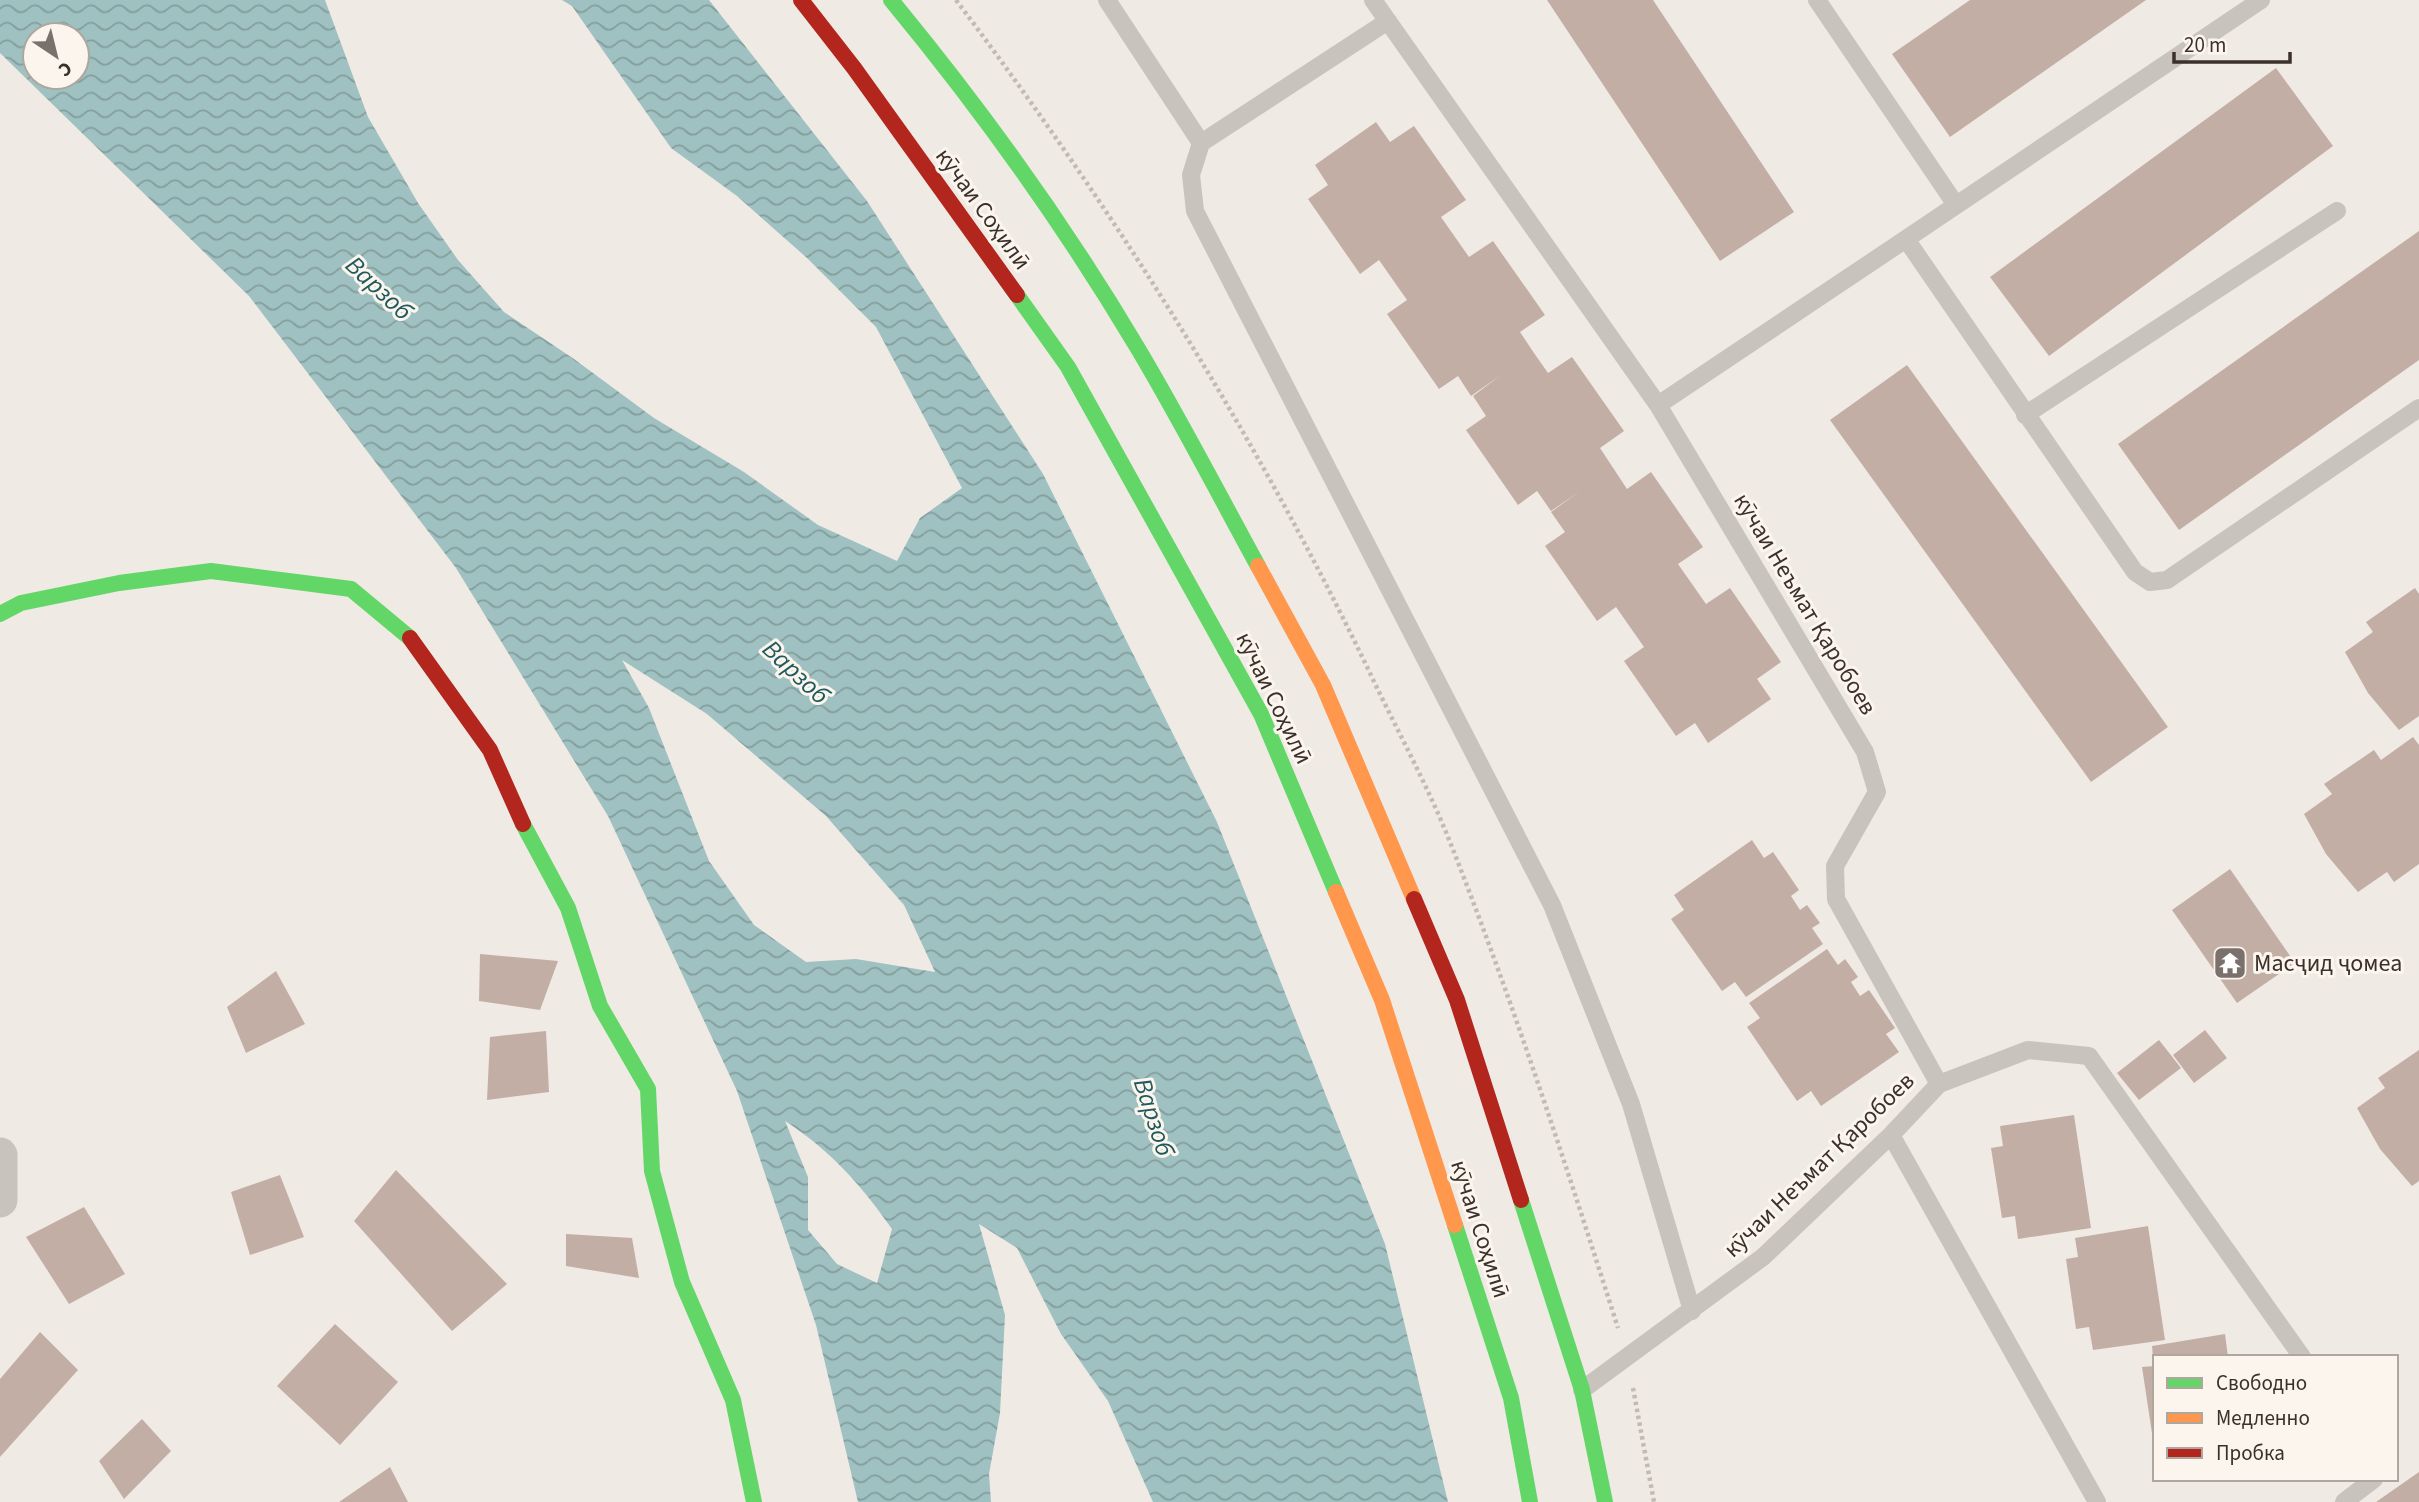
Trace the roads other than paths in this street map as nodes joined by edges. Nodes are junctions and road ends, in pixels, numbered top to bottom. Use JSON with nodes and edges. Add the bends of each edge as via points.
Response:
{"nodes":[{"id":1,"x":801,"y":0,"type":"edge"},
{"id":2,"x":891,"y":0,"type":"edge"},
{"id":3,"x":1107,"y":0,"type":"edge"},
{"id":4,"x":1373,"y":0,"type":"edge"},
{"id":5,"x":1817,"y":0,"type":"edge"},
{"id":6,"x":2261,"y":0,"type":"edge"},
{"id":7,"x":1388,"y":21,"type":"junction"},
{"id":8,"x":1201,"y":143,"type":"junction"},
{"id":9,"x":1956,"y":205,"type":"junction"},
{"id":10,"x":2337,"y":211,"type":"dead end"},
{"id":11,"x":1906,"y":239,"type":"junction"},
{"id":12,"x":1658,"y":405,"type":"junction"},
{"id":13,"x":2419,"y":408,"type":"edge"},
{"id":14,"x":2025,"y":415,"type":"junction"},
{"id":15,"x":0,"y":614,"type":"edge"},
{"id":16,"x":1939,"y":1084,"type":"junction"},
{"id":17,"x":1891,"y":1135,"type":"junction"},
{"id":18,"x":0,"y":1155,"type":"edge"},
{"id":19,"x":0,"y":1200,"type":"edge"},
{"id":20,"x":1692,"y":1311,"type":"junction"},
{"id":21,"x":2301,"y":1355,"type":"edge"},
{"id":22,"x":1582,"y":1390,"type":"junction"},
{"id":23,"x":2371,"y":1481,"type":"edge"},
{"id":24,"x":754,"y":1502,"type":"edge"},
{"id":25,"x":1530,"y":1502,"type":"edge"},
{"id":26,"x":1605,"y":1502,"type":"edge"},
{"id":27,"x":2096,"y":1502,"type":"edge"},
{"id":28,"x":2344,"y":1502,"type":"edge"}],
"edges":[{"from":1,"to":25,"type":"main road","name":"кӯчаи Соҳилӣ","via":[[1068,367],[1261,714],[1382,1000],[1511,1398]]},
{"from":2,"to":22,"type":"main road","name":"кӯчаи Соҳилӣ","via":[[947,68],[1042,202],[1137,347],[1323,685],[1457,1000]]},
{"from":3,"to":8,"type":"lane"},
{"from":4,"to":7,"type":"lane","name":"кӯчаи Неъмат Қаробоев"},
{"from":5,"to":9,"type":"lane"},
{"from":6,"to":9,"type":"lane"},
{"from":7,"to":8,"type":"lane"},
{"from":7,"to":12,"type":"lane","name":"кӯчаи Неъмат Қаробоев"},
{"from":8,"to":20,"type":"lane","via":[[1191,175],[1195,211],[1552,905],[1631,1104]]},
{"from":9,"to":11,"type":"lane"},
{"from":10,"to":14,"type":"lane"},
{"from":11,"to":12,"type":"lane"},
{"from":11,"to":14,"type":"lane"},
{"from":12,"to":16,"type":"lane","name":"кӯчаи Неъмат Қаробоев","via":[[1865,752],[1877,792],[1836,866],[1836,899]]},
{"from":13,"to":14,"type":"lane","via":[[2167,580],[2150,582],[2134,572]]},
{"from":15,"to":24,"type":"main road","via":[[21,603],[118,583],[211,571],[351,589],[414,640],[490,750],[526,832],[568,908],[600,1006],[648,1090],[652,1171],[682,1282],[733,1400]]},
{"from":16,"to":17,"type":"lane","name":"кӯчаи Неъмат Қаробоев"},
{"from":16,"to":21,"type":"lane","via":[[2028,1050],[2089,1056]]},
{"from":17,"to":20,"type":"lane","name":"кӯчаи Неъмат Қаробоев","via":[[1763,1257]]},
{"from":17,"to":27,"type":"lane"},
{"from":18,"to":19,"type":"street"},
{"from":20,"to":22,"type":"lane","name":"кӯчаи Неъмат Қаробоев"},
{"from":22,"to":26,"type":"main road","name":"кӯчаи Соҳилӣ"},
{"from":23,"to":28,"type":"lane"}]}
